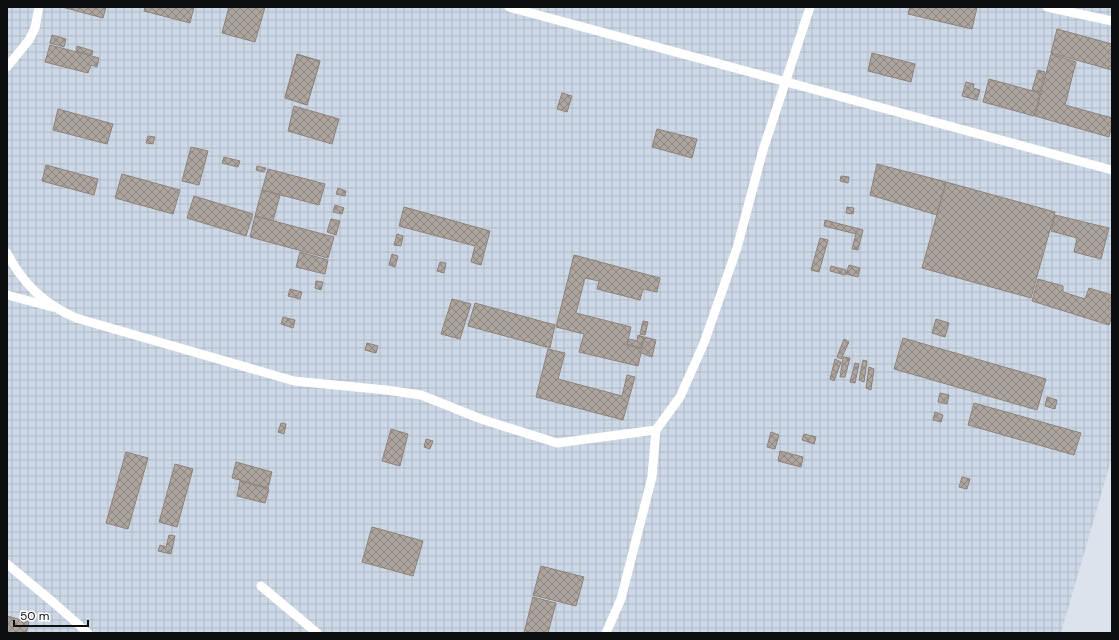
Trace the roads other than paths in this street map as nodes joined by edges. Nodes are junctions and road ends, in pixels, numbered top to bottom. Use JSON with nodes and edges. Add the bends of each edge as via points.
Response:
{"nodes":[{"id":1,"x":40,"y":7,"type":"edge"},
{"id":2,"x":509,"y":7,"type":"edge"},
{"id":3,"x":810,"y":7,"type":"edge"},
{"id":4,"x":1048,"y":7,"type":"edge"},
{"id":5,"x":1112,"y":21,"type":"edge"},
{"id":6,"x":7,"y":67,"type":"edge"},
{"id":7,"x":786,"y":82,"type":"junction"},
{"id":8,"x":1112,"y":170,"type":"edge"},
{"id":9,"x":7,"y":254,"type":"edge"},
{"id":10,"x":7,"y":295,"type":"edge"},
{"id":11,"x":56,"y":308,"type":"junction"},
{"id":12,"x":656,"y":430,"type":"junction"},
{"id":13,"x":7,"y":564,"type":"edge"},
{"id":14,"x":261,"y":586,"type":"dead end"},
{"id":15,"x":88,"y":633,"type":"edge"},
{"id":16,"x":318,"y":633,"type":"edge"},
{"id":17,"x":606,"y":633,"type":"edge"}],
"edges":[{"from":1,"to":6,"type":"street","via":[[29,40]]},
{"from":2,"to":7,"type":"street"},
{"from":3,"to":7,"type":"street"},
{"from":4,"to":5,"type":"street"},
{"from":7,"to":8,"type":"street"},
{"from":7,"to":12,"type":"street","via":[[763,150],[738,248],[704,342],[680,397]]},
{"from":9,"to":11,"type":"street","via":[[20,275],[36,293]]},
{"from":10,"to":11,"type":"street"},
{"from":11,"to":12,"type":"street","via":[[76,318],[294,381],[421,395],[481,419],[557,443]]},
{"from":12,"to":17,"type":"street","via":[[652,477],[621,599]]},
{"from":13,"to":15,"type":"street"},
{"from":14,"to":16,"type":"street"}]}
